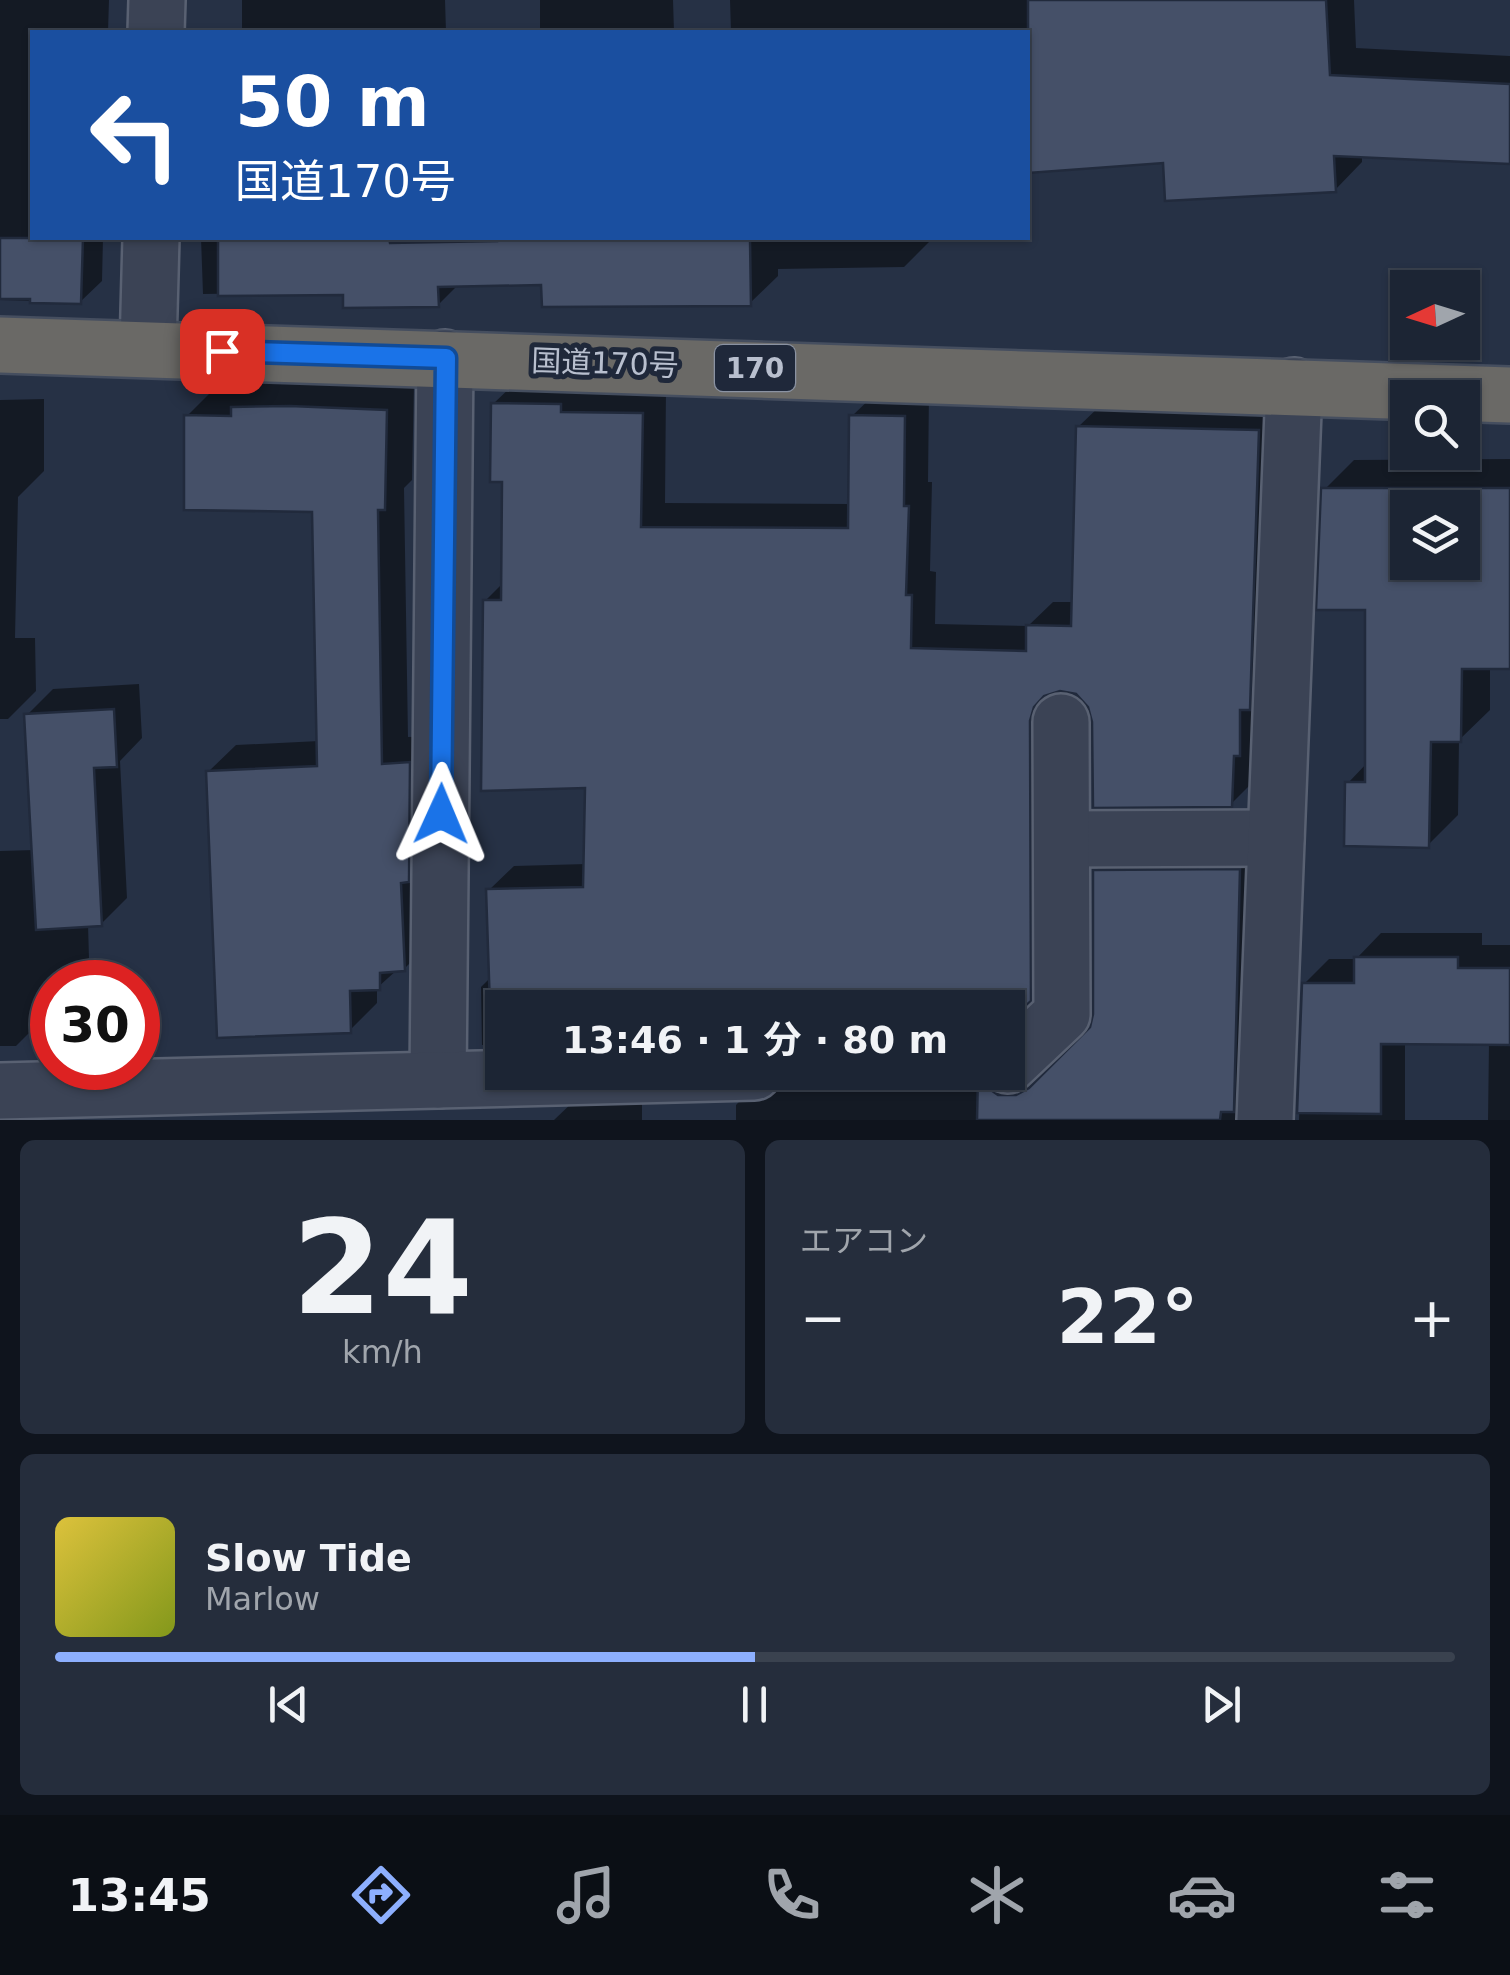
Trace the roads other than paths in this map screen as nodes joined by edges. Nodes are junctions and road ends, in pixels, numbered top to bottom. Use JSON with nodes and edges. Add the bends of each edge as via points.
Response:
{"nodes":[{"id":1,"x":158,"y":0,"type":"edge"},
{"id":2,"x":156,"y":30,"type":"edge"},
{"id":3,"x":151,"y":240,"type":"edge"},
{"id":4,"x":0,"y":345,"type":"edge"},
{"id":5,"x":148,"y":348,"type":"junction"},
{"id":6,"x":446,"y":358,"type":"junction"},
{"id":7,"x":1294,"y":386,"type":"junction"},
{"id":8,"x":1510,"y":396,"type":"edge"},
{"id":9,"x":1061,"y":722,"type":"dead end"},
{"id":10,"x":1276,"y":838,"type":"junction"},
{"id":11,"x":1062,"y":839,"type":"junction"},
{"id":12,"x":1025,"y":1049,"type":"edge"},
{"id":13,"x":485,"y":1079,"type":"edge"},
{"id":14,"x":438,"y":1080,"type":"junction"},
{"id":15,"x":0,"y":1091,"type":"edge"},
{"id":16,"x":1264,"y":1120,"type":"edge"}],
"edges":[{"from":1,"to":2,"type":"street"},
{"from":3,"to":5,"type":"street"},
{"from":4,"to":5,"type":"highway","name":"国道170号","number":"170"},
{"from":5,"to":6,"type":"highway","name":"国道170号","number":"170"},
{"from":6,"to":7,"type":"highway","name":"国道170号","number":"170"},
{"from":6,"to":14,"type":"street"},
{"from":7,"to":8,"type":"highway","name":"国道170号","number":"170"},
{"from":7,"to":10,"type":"street"},
{"from":9,"to":11,"type":"street"},
{"from":10,"to":11,"type":"street"},
{"from":10,"to":16,"type":"street"},
{"from":11,"to":12,"type":"street","via":[[1062,1014]]},
{"from":13,"to":14,"type":"street"},
{"from":14,"to":15,"type":"street"}]}
